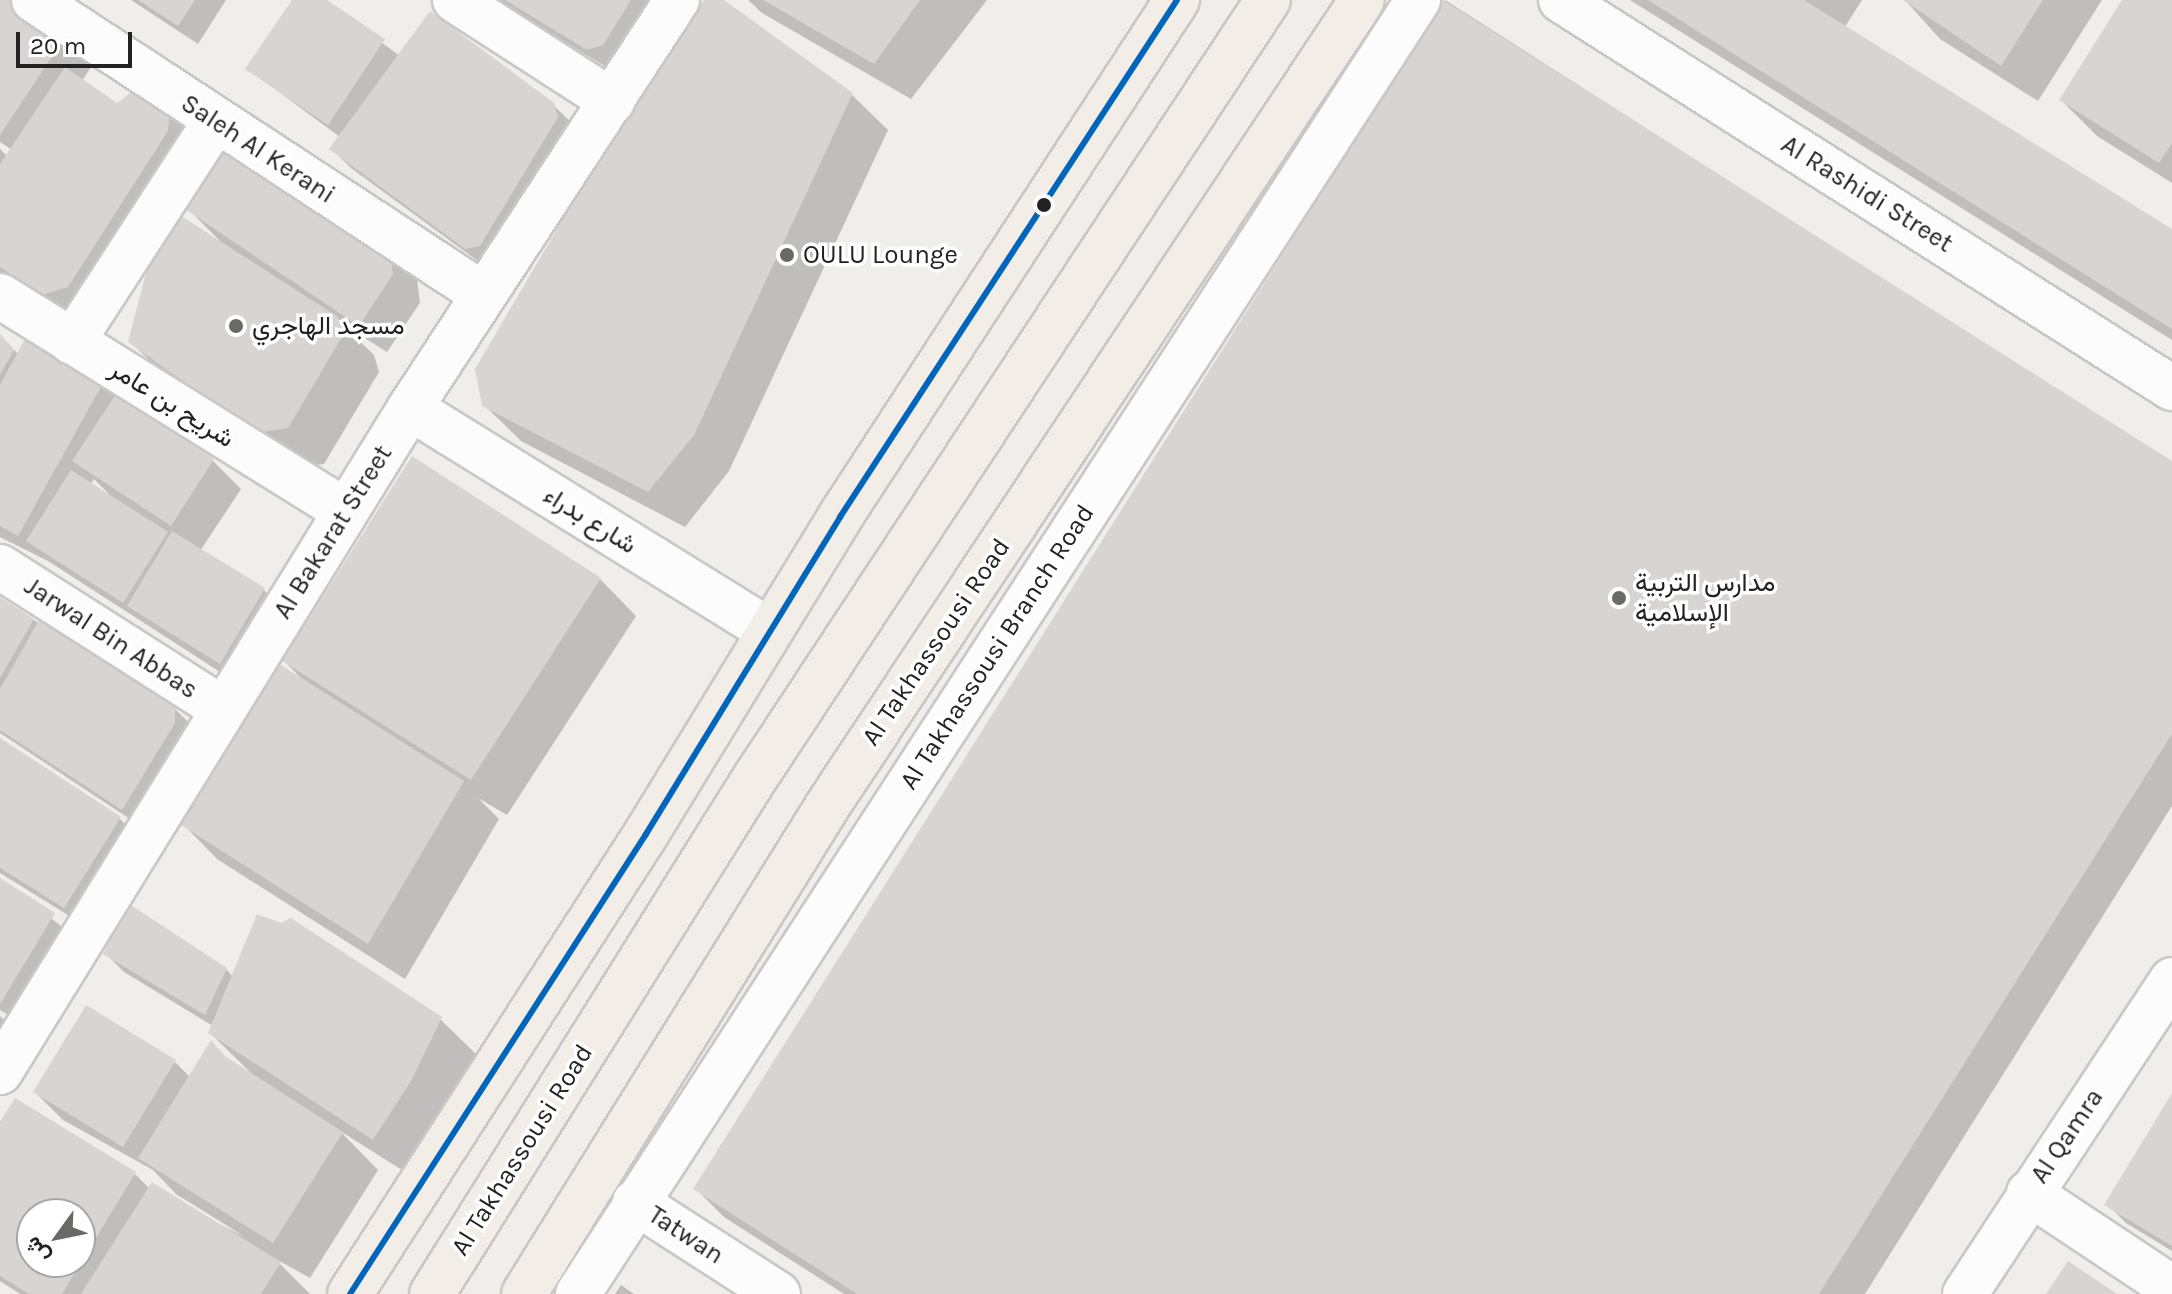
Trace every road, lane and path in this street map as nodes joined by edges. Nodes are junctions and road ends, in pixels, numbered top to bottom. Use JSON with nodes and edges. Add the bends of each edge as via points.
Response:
{"nodes":[{"id":1,"x":34,"y":0,"type":"edge"},
{"id":2,"x":455,"y":0,"type":"edge"},
{"id":3,"x":677,"y":0,"type":"edge"},
{"id":4,"x":1177,"y":0,"type":"edge"},
{"id":5,"x":1268,"y":0,"type":"edge"},
{"id":6,"x":1362,"y":0,"type":"edge"},
{"id":7,"x":1418,"y":0,"type":"edge"},
{"id":8,"x":1561,"y":0,"type":"edge"},
{"id":9,"x":612,"y":101,"type":"junction"},
{"id":10,"x":215,"y":122,"type":"junction"},
{"id":11,"x":484,"y":295,"type":"junction"},
{"id":12,"x":0,"y":296,"type":"edge"},
{"id":13,"x":72,"y":342,"type":"junction"},
{"id":14,"x":2172,"y":388,"type":"edge"},
{"id":15,"x":410,"y":408,"type":"junction"},
{"id":16,"x":345,"y":511,"type":"junction"},
{"id":17,"x":0,"y":567,"type":"edge"},
{"id":18,"x":770,"y":631,"type":"junction"},
{"id":19,"x":223,"y":709,"type":"junction"},
{"id":20,"x":2172,"y":980,"type":"edge"},
{"id":21,"x":0,"y":1072,"type":"edge"},
{"id":22,"x":2029,"y":1193,"type":"junction"},
{"id":23,"x":635,"y":1202,"type":"junction"},
{"id":24,"x":2172,"y":1288,"type":"edge"},
{"id":25,"x":350,"y":1294,"type":"edge"},
{"id":26,"x":432,"y":1294,"type":"edge"},
{"id":27,"x":524,"y":1294,"type":"edge"},
{"id":28,"x":578,"y":1294,"type":"edge"},
{"id":29,"x":778,"y":1294,"type":"edge"},
{"id":30,"x":1965,"y":1294,"type":"edge"}],
"edges":[{"from":1,"to":10,"type":"street","name":"Saleh Al Kerani"},
{"from":2,"to":9,"type":"street"},
{"from":3,"to":9,"type":"street","name":"Al Bakarat Street"},
{"from":4,"to":18,"type":"main road"},
{"from":5,"to":26,"type":"main road","name":"Al Takhassousi Road","via":[[751,784]]},
{"from":6,"to":27,"type":"main road","name":"Al Takhassousi Road","via":[[830,802]]},
{"from":7,"to":23,"type":"street","name":"Al Takhassousi Branch Road"},
{"from":8,"to":14,"type":"street","name":"Al Rashidi Street"},
{"from":9,"to":11,"type":"street","name":"Al Bakarat Street"},
{"from":10,"to":11,"type":"street","name":"Saleh Al Kerani"},
{"from":10,"to":13,"type":"street"},
{"from":11,"to":15,"type":"street","name":"Al Bakarat Street"},
{"from":12,"to":13,"type":"street","name":"شريح بن عامر"},
{"from":13,"to":16,"type":"street","name":"شريح بن عامر"},
{"from":15,"to":16,"type":"street","name":"Al Bakarat Street"},
{"from":15,"to":18,"type":"street","name":"شارع بدراء"},
{"from":16,"to":19,"type":"street","name":"Al Bakarat Street"},
{"from":17,"to":19,"type":"street","name":"Jarwal Bin Abbas"},
{"from":18,"to":25,"type":"main road"},
{"from":19,"to":21,"type":"street","name":"Al Bakarat Street"},
{"from":20,"to":22,"type":"street","name":"Al Qamra"},
{"from":22,"to":24,"type":"street"},
{"from":22,"to":30,"type":"street","name":"Al Qamra"},
{"from":23,"to":28,"type":"street","name":"Al Takhassousi Branch Road"},
{"from":23,"to":29,"type":"street","name":"Tatwan"}]}
